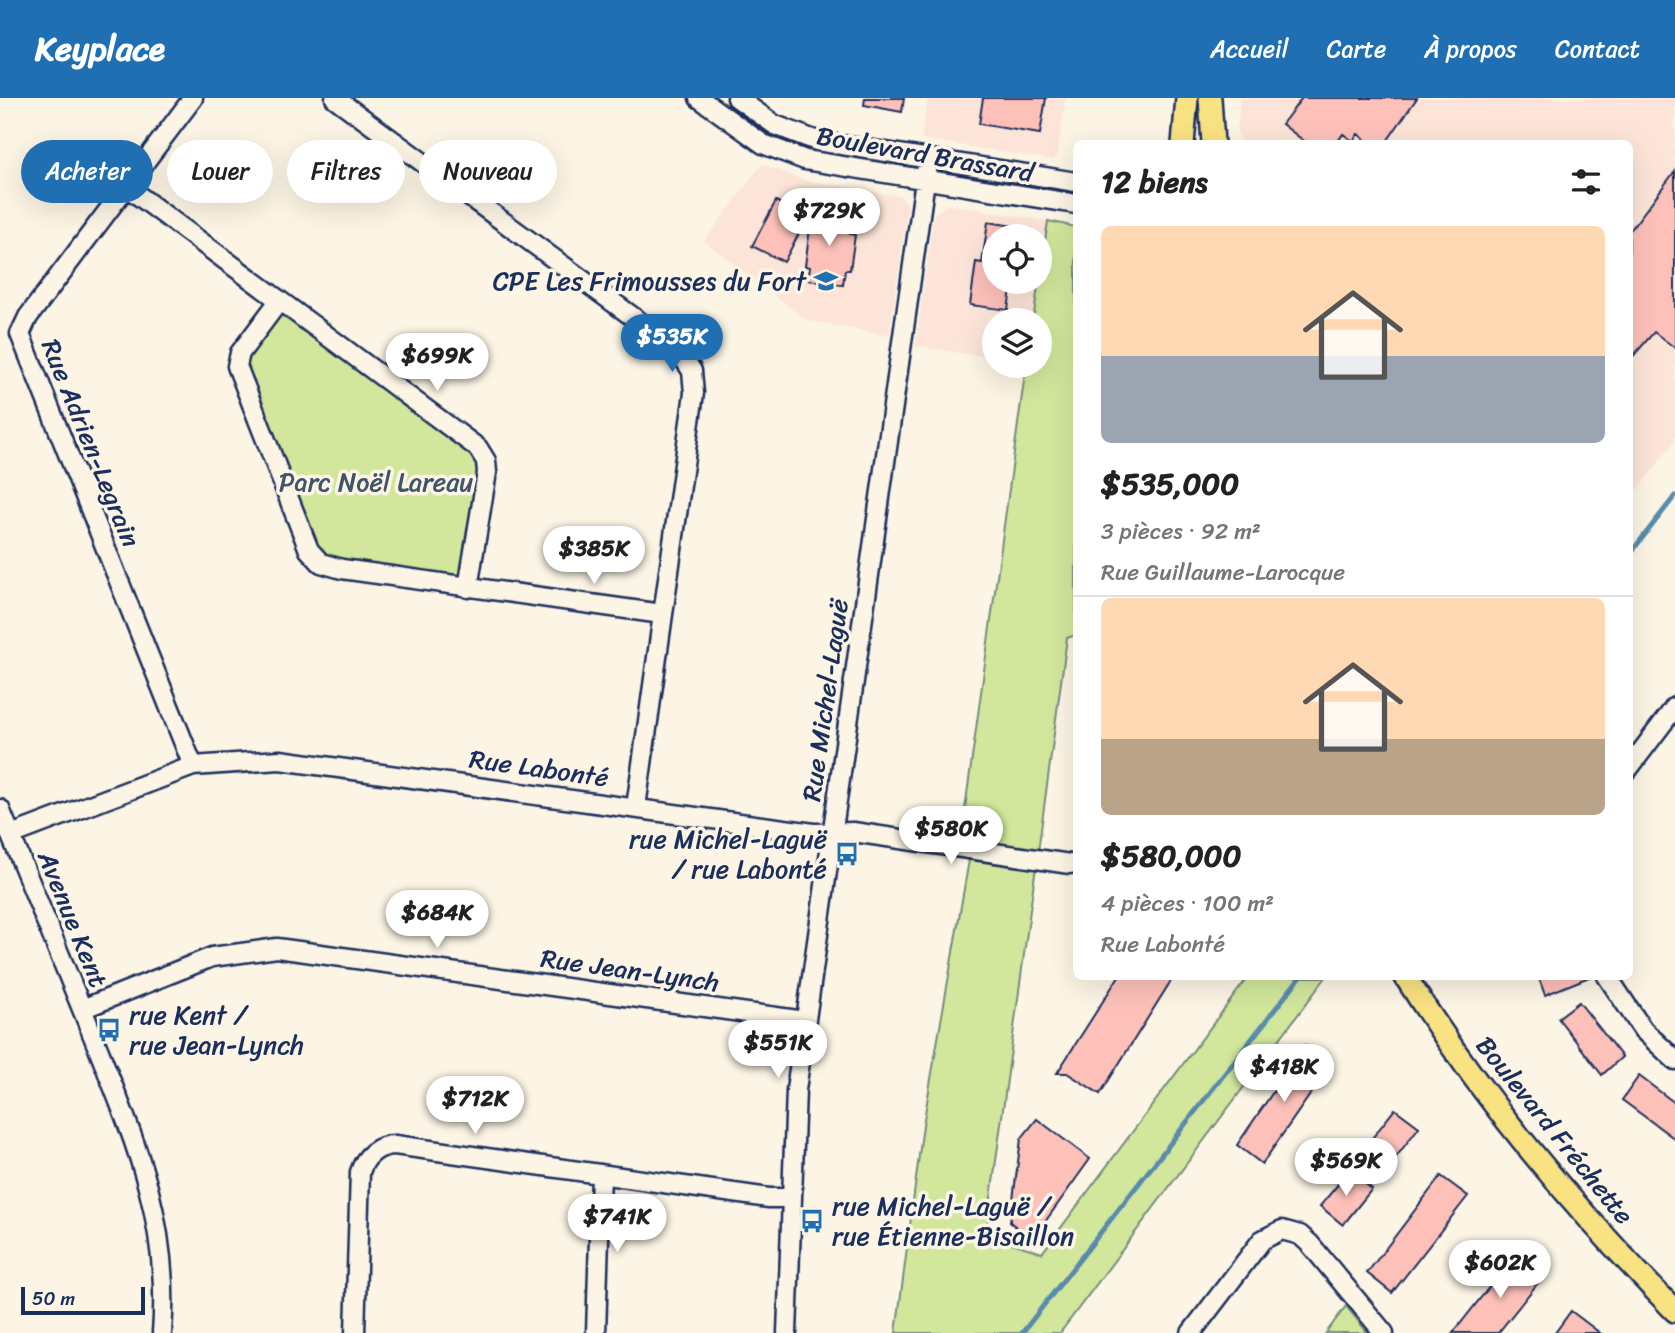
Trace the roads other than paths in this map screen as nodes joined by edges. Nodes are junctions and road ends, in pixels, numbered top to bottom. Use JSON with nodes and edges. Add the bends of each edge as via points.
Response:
{"nodes":[{"id":1,"x":193,"y":98,"type":"edge"},
{"id":2,"x":335,"y":98,"type":"edge"},
{"id":3,"x":699,"y":98,"type":"edge"},
{"id":4,"x":737,"y":98,"type":"edge"},
{"id":5,"x":1187,"y":98,"type":"edge"},
{"id":6,"x":1210,"y":98,"type":"edge"},
{"id":7,"x":1183,"y":140,"type":"edge"},
{"id":8,"x":1213,"y":140,"type":"edge"},
{"id":9,"x":153,"y":152,"type":"edge"},
{"id":10,"x":928,"y":159,"type":"junction"},
{"id":11,"x":924,"y":181,"type":"junction"},
{"id":12,"x":1073,"y":182,"type":"edge"},
{"id":13,"x":115,"y":203,"type":"edge"},
{"id":14,"x":148,"y":203,"type":"edge"},
{"id":15,"x":1073,"y":204,"type":"edge"},
{"id":16,"x":279,"y":301,"type":"junction"},
{"id":17,"x":468,"y":588,"type":"junction"},
{"id":18,"x":662,"y":614,"type":"junction"},
{"id":19,"x":1675,"y":707,"type":"edge"},
{"id":20,"x":1633,"y":763,"type":"edge"},
{"id":21,"x":193,"y":766,"type":"junction"},
{"id":22,"x":636,"y":807,"type":"junction"},
{"id":23,"x":0,"y":809,"type":"edge"},
{"id":24,"x":832,"y":832,"type":"junction"},
{"id":25,"x":11,"y":835,"type":"junction"},
{"id":26,"x":1070,"y":864,"type":"dead end"},
{"id":27,"x":1408,"y":980,"type":"edge"},
{"id":28,"x":1610,"y":980,"type":"edge"},
{"id":29,"x":82,"y":1009,"type":"junction"},
{"id":30,"x":805,"y":1021,"type":"junction"},
{"id":31,"x":1675,"y":1060,"type":"edge"},
{"id":32,"x":601,"y":1174,"type":"junction"},
{"id":33,"x":791,"y":1198,"type":"junction"},
{"id":34,"x":1675,"y":1310,"type":"edge"},
{"id":35,"x":162,"y":1333,"type":"edge"},
{"id":36,"x":355,"y":1333,"type":"edge"},
{"id":37,"x":596,"y":1333,"type":"edge"},
{"id":38,"x":788,"y":1333,"type":"edge"},
{"id":39,"x":1191,"y":1333,"type":"edge"},
{"id":40,"x":1384,"y":1333,"type":"edge"}],
"edges":[{"from":1,"to":9,"type":"street","name":"Rue Adrien-Legrain"},
{"from":2,"to":18,"type":"street","via":[[678,350],[689,363],[694,393]]},
{"from":3,"to":11,"type":"street","name":"Boulevard Brassard","via":[[751,137],[791,156]]},
{"from":4,"to":10,"type":"street","name":"Boulevard Brassard","via":[[775,125],[805,138]]},
{"from":5,"to":7,"type":"main road"},
{"from":6,"to":8,"type":"main road"},
{"from":10,"to":11,"type":"street","name":"Rue Michel-Laguë"},
{"from":10,"to":12,"type":"street","name":"Boulevard Brassard"},
{"from":11,"to":15,"type":"street","name":"Boulevard Brassard"},
{"from":11,"to":24,"type":"street","name":"Rue Michel-Laguë"},
{"from":13,"to":21,"type":"street","name":"Rue Adrien-Legrain","via":[[20,334]]},
{"from":14,"to":16,"type":"street"},
{"from":16,"to":17,"type":"street","via":[[481,452],[487,472]]},
{"from":16,"to":17,"type":"street","via":[[243,349],[237,366],[311,554],[321,563],[342,569]]},
{"from":17,"to":18,"type":"street"},
{"from":18,"to":22,"type":"street"},
{"from":19,"to":20,"type":"street"},
{"from":21,"to":22,"type":"street","name":"Rue Labonté","via":[[300,761]]},
{"from":21,"to":25,"type":"street","name":"Rue Labonté"},
{"from":22,"to":24,"type":"street","name":"Rue Labonté"},
{"from":23,"to":25,"type":"street","name":"Avenue Kent"},
{"from":24,"to":26,"type":"street","name":"Rue Labonté"},
{"from":24,"to":30,"type":"street","name":"Rue Michel-Laguë"},
{"from":25,"to":29,"type":"street","name":"Avenue Kent"},
{"from":27,"to":34,"type":"main road","name":"Boulevard Fréchette","via":[[1495,1110],[1578,1209]]},
{"from":28,"to":31,"type":"street","via":[[1643,1030]]},
{"from":29,"to":30,"type":"street","name":"Rue Jean-Lynch","via":[[212,957],[277,948]]},
{"from":29,"to":35,"type":"street","name":"Avenue Kent","via":[[147,1179],[161,1254]]},
{"from":30,"to":33,"type":"street","name":"Rue Michel-Laguë","via":[[795,1102]]},
{"from":32,"to":33,"type":"street"},
{"from":32,"to":36,"type":"street","via":[[395,1145],[380,1148],[360,1172]]},
{"from":32,"to":37,"type":"street"},
{"from":33,"to":38,"type":"street","name":"Rue Michel-Laguë"},
{"from":39,"to":40,"type":"street","via":[[1262,1240],[1282,1230],[1300,1235],[1310,1244]]}]}
